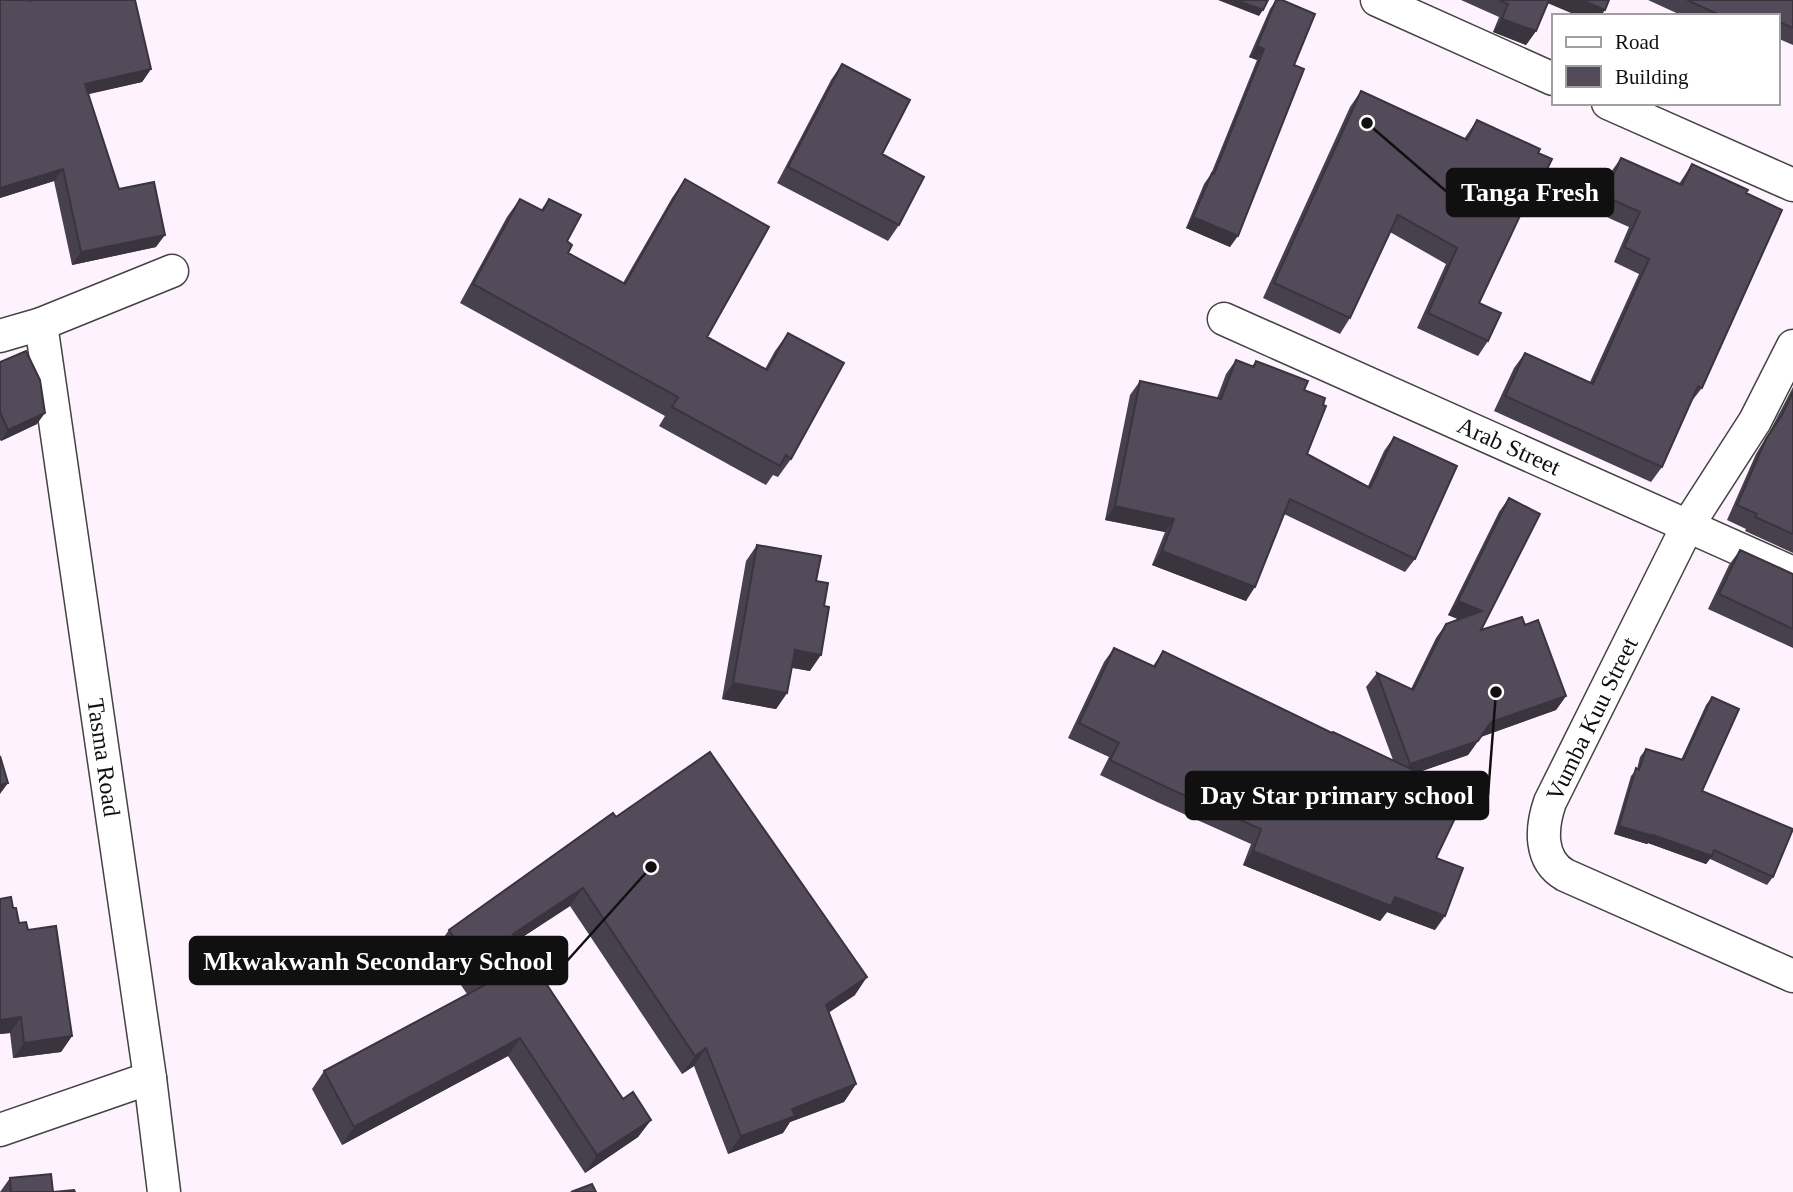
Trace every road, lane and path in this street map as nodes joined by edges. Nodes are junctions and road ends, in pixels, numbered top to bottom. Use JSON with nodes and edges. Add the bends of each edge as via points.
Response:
{"nodes":[{"id":1,"x":1377,"y":0,"type":"edge"},
{"id":2,"x":1552,"y":79,"type":"edge"},
{"id":3,"x":1613,"y":105,"type":"edge"},
{"id":4,"x":1793,"y":185,"type":"edge"},
{"id":5,"x":172,"y":271,"type":"dead end"},
{"id":6,"x":1224,"y":319,"type":"dead end"},
{"id":7,"x":41,"y":324,"type":"junction"},
{"id":8,"x":0,"y":336,"type":"edge"},
{"id":9,"x":1793,"y":346,"type":"edge"},
{"id":10,"x":1688,"y":525,"type":"junction"},
{"id":11,"x":1793,"y":573,"type":"edge"},
{"id":12,"x":1793,"y":976,"type":"edge"},
{"id":13,"x":150,"y":1078,"type":"junction"},
{"id":14,"x":0,"y":1130,"type":"edge"},
{"id":15,"x":164,"y":1192,"type":"edge"}],
"edges":[{"from":1,"to":2,"type":"street"},
{"from":3,"to":4,"type":"street"},
{"from":5,"to":7,"type":"street"},
{"from":6,"to":10,"type":"street","name":"Arab Street"},
{"from":7,"to":8,"type":"street"},
{"from":7,"to":13,"type":"street","name":"Tasma Road"},
{"from":9,"to":10,"type":"street","name":"Vumba Kuu Street","via":[[1755,421]]},
{"from":10,"to":11,"type":"street","name":"Arab Street"},
{"from":10,"to":12,"type":"street","name":"Vumba Kuu Street","via":[[1550,802],[1543,838],[1550,862],[1566,876]]},
{"from":13,"to":14,"type":"street"},
{"from":13,"to":15,"type":"street","name":"Tasma Road"}]}
